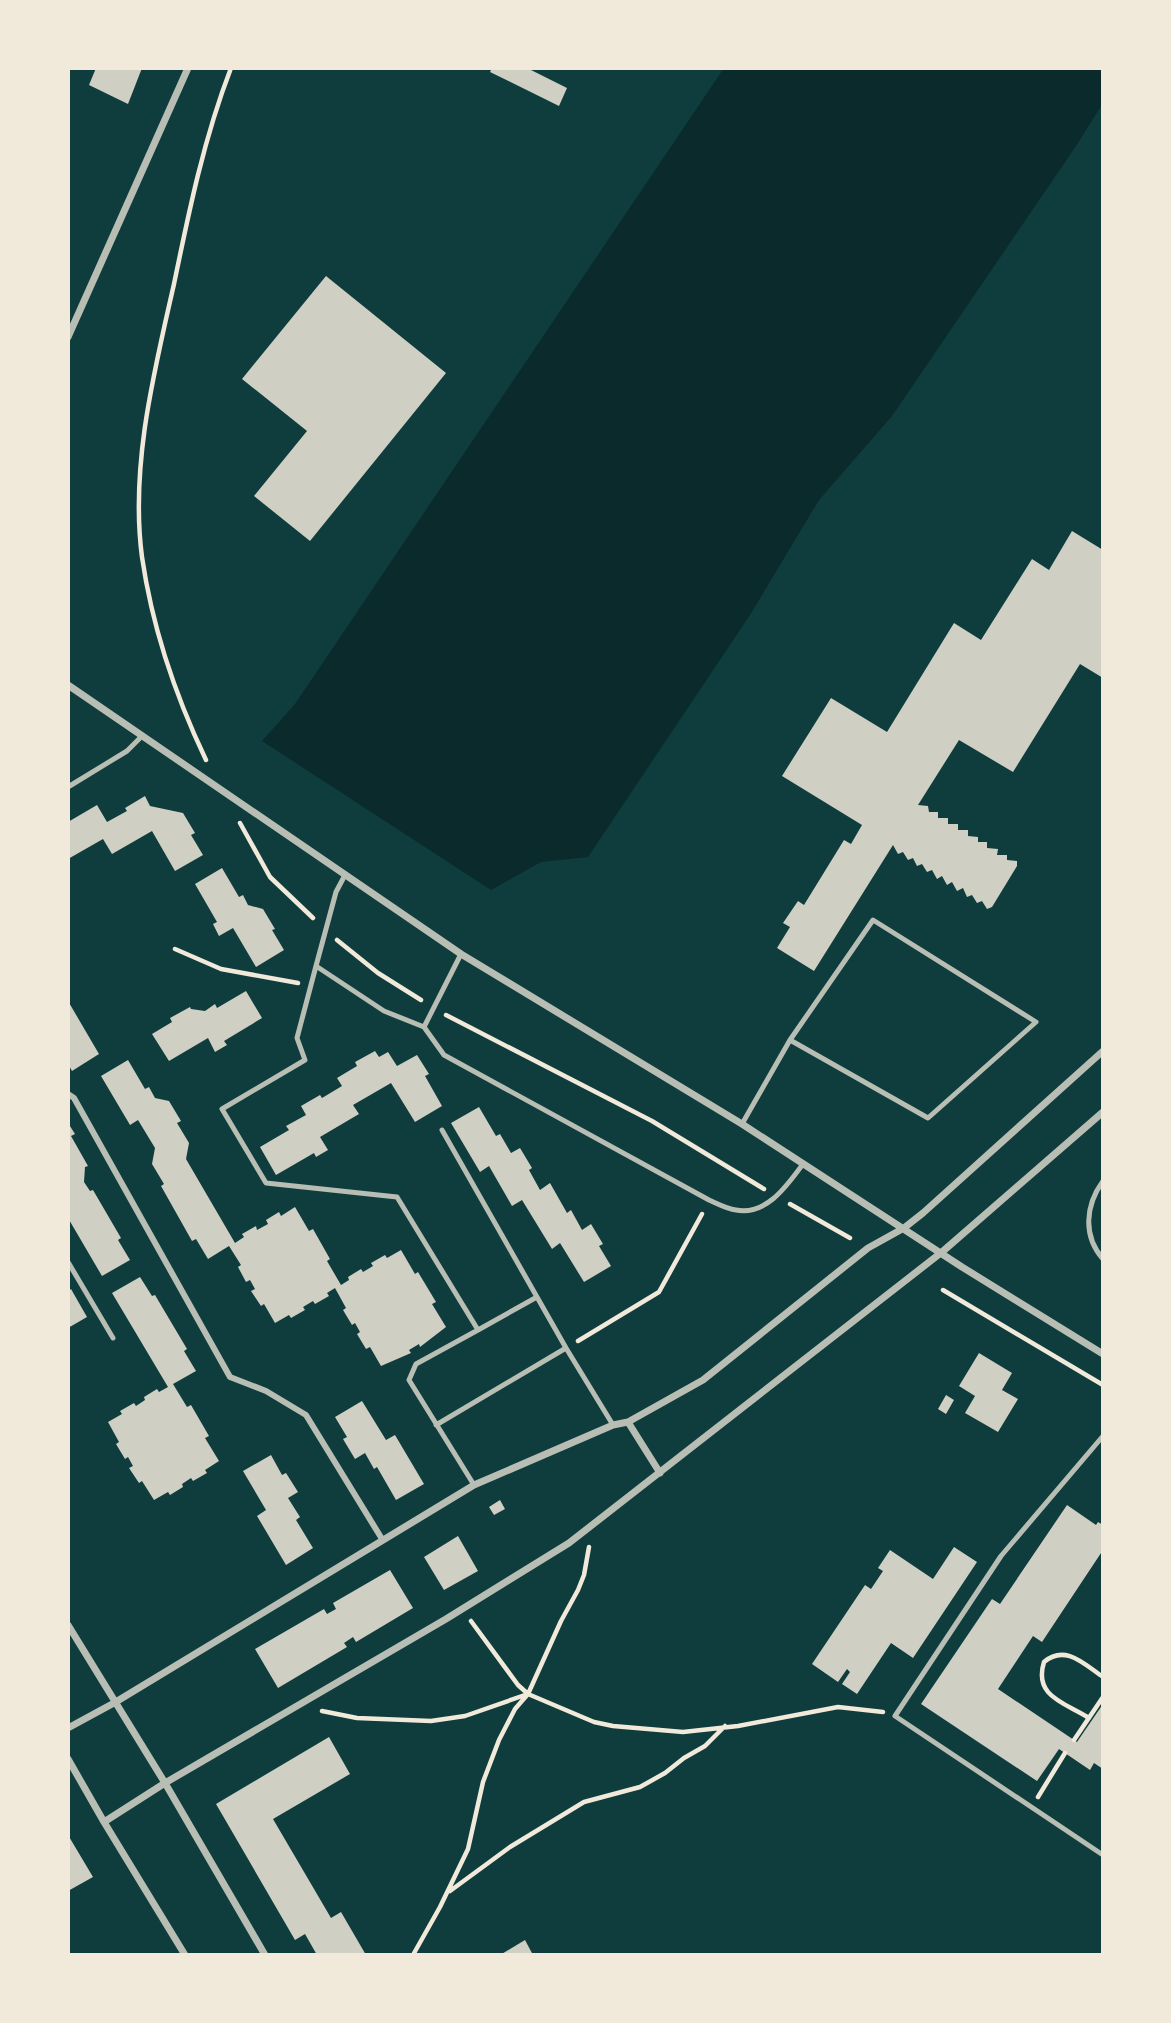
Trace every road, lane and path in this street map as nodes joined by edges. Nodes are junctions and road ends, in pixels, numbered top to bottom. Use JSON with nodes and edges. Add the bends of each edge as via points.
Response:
{"nodes":[{"id":1,"x":188,"y":68,"type":"edge"},
{"id":2,"x":231,"y":68,"type":"edge"},
{"id":3,"x":68,"y":337,"type":"edge"},
{"id":4,"x":68,"y":684,"type":"edge"},
{"id":5,"x":142,"y":736,"type":"junction"},
{"id":6,"x":68,"y":787,"type":"edge"},
{"id":7,"x":221,"y":790,"type":"junction"},
{"id":8,"x":345,"y":875,"type":"junction"},
{"id":9,"x":326,"y":930,"type":"junction"},
{"id":10,"x":175,"y":949,"type":"dead end"},
{"id":11,"x":461,"y":954,"type":"junction"},
{"id":12,"x":316,"y":966,"type":"junction"},
{"id":13,"x":311,"y":985,"type":"junction"},
{"id":14,"x":433,"y":1009,"type":"junction"},
{"id":15,"x":424,"y":1027,"type":"junction"},
{"id":16,"x":790,"y":1040,"type":"junction"},
{"id":17,"x":1103,"y":1051,"type":"edge"},
{"id":18,"x":68,"y":1094,"type":"edge"},
{"id":19,"x":1103,"y":1112,"type":"edge"},
{"id":20,"x":742,"y":1124,"type":"junction"},
{"id":21,"x":442,"y":1130,"type":"dead end"},
{"id":22,"x":803,"y":1164,"type":"junction"},
{"id":23,"x":1103,"y":1181,"type":"edge"},
{"id":24,"x":777,"y":1196,"type":"junction"},
{"id":25,"x":709,"y":1200,"type":"junction"},
{"id":26,"x":904,"y":1228,"type":"junction"},
{"id":27,"x":850,"y":1238,"type":"dead end"},
{"id":28,"x":942,"y":1252,"type":"junction"},
{"id":29,"x":1103,"y":1259,"type":"edge"},
{"id":30,"x":68,"y":1262,"type":"edge"},
{"id":31,"x":943,"y":1290,"type":"dead end"},
{"id":32,"x":537,"y":1297,"type":"junction"},
{"id":33,"x":478,"y":1330,"type":"junction"},
{"id":34,"x":113,"y":1338,"type":"dead end"},
{"id":35,"x":566,"y":1348,"type":"junction"},
{"id":36,"x":1103,"y":1354,"type":"edge"},
{"id":37,"x":1103,"y":1385,"type":"edge"},
{"id":38,"x":628,"y":1422,"type":"junction"},
{"id":39,"x":436,"y":1425,"type":"junction"},
{"id":40,"x":613,"y":1425,"type":"junction"},
{"id":41,"x":1103,"y":1436,"type":"edge"},
{"id":42,"x":660,"y":1473,"type":"junction"},
{"id":43,"x":474,"y":1485,"type":"junction"},
{"id":44,"x":592,"y":1525,"type":"junction"},
{"id":45,"x":382,"y":1539,"type":"junction"},
{"id":46,"x":463,"y":1609,"type":"junction"},
{"id":47,"x":68,"y":1625,"type":"edge"},
{"id":48,"x":1103,"y":1677,"type":"edge"},
{"id":49,"x":527,"y":1694,"type":"junction"},
{"id":50,"x":1103,"y":1697,"type":"edge"},
{"id":51,"x":114,"y":1703,"type":"junction"},
{"id":52,"x":301,"y":1704,"type":"junction"},
{"id":53,"x":895,"y":1716,"type":"junction"},
{"id":54,"x":1090,"y":1718,"type":"junction"},
{"id":55,"x":726,"y":1726,"type":"junction"},
{"id":56,"x":68,"y":1728,"type":"edge"},
{"id":57,"x":1074,"y":1740,"type":"dead end"},
{"id":58,"x":1065,"y":1753,"type":"dead end"},
{"id":59,"x":68,"y":1759,"type":"edge"},
{"id":60,"x":165,"y":1783,"type":"junction"},
{"id":61,"x":1031,"y":1807,"type":"junction"},
{"id":62,"x":104,"y":1822,"type":"junction"},
{"id":63,"x":1103,"y":1855,"type":"edge"},
{"id":64,"x":447,"y":1894,"type":"junction"},
{"id":65,"x":185,"y":1955,"type":"edge"},
{"id":66,"x":265,"y":1955,"type":"edge"},
{"id":67,"x":413,"y":1955,"type":"edge"}],
"edges":[{"from":1,"to":3,"type":"street"},
{"from":2,"to":7,"type":"path","via":[[200,170],[160,344],[143,442],[140,494],[142,556],[154,616],[175,684]]},
{"from":4,"to":5,"type":"street"},
{"from":5,"to":6,"type":"lane","via":[[127,751]]},
{"from":5,"to":7,"type":"street"},
{"from":7,"to":8,"type":"street"},
{"from":7,"to":9,"type":"path","via":[[270,877]]},
{"from":8,"to":9,"type":"lane"},
{"from":8,"to":11,"type":"street"},
{"from":9,"to":12,"type":"lane"},
{"from":9,"to":14,"type":"path","via":[[378,973]]},
{"from":10,"to":13,"type":"path","via":[[221,969]]},
{"from":11,"to":14,"type":"lane"},
{"from":11,"to":20,"type":"street"},
{"from":12,"to":13,"type":"lane"},
{"from":12,"to":15,"type":"lane","via":[[384,1010]]},
{"from":13,"to":33,"type":"lane","via":[[297,1038],[305,1060],[222,1110],[266,1183],[397,1197]]},
{"from":14,"to":15,"type":"lane"},
{"from":14,"to":24,"type":"path","via":[[652,1121]]},
{"from":15,"to":25,"type":"lane","via":[[444,1055]]},
{"from":16,"to":16,"type":"lane","via":[[928,1118],[1036,1022],[873,920]]},
{"from":16,"to":20,"type":"lane"},
{"from":17,"to":26,"type":"street"},
{"from":18,"to":45,"type":"street","via":[[75,1098],[230,1377],[266,1391],[306,1415]]},
{"from":19,"to":28,"type":"street"},
{"from":20,"to":22,"type":"street"},
{"from":21,"to":32,"type":"lane"},
{"from":22,"to":24,"type":"lane"},
{"from":22,"to":26,"type":"street"},
{"from":23,"to":29,"type":"lane","via":[[1091,1203],[1088,1229],[1093,1248]]},
{"from":24,"to":25,"type":"lane","via":[[763,1206],[738,1211]]},
{"from":24,"to":27,"type":"path"},
{"from":25,"to":35,"type":"path","via":[[659,1292]]},
{"from":26,"to":28,"type":"street"},
{"from":26,"to":38,"type":"street","via":[[868,1248],[703,1380]]},
{"from":28,"to":36,"type":"street"},
{"from":28,"to":42,"type":"street"},
{"from":30,"to":34,"type":"lane"},
{"from":31,"to":37,"type":"path"},
{"from":32,"to":33,"type":"lane"},
{"from":32,"to":35,"type":"lane"},
{"from":33,"to":39,"type":"lane","via":[[416,1364],[409,1380]]},
{"from":35,"to":39,"type":"lane"},
{"from":35,"to":40,"type":"lane"},
{"from":38,"to":40,"type":"street"},
{"from":38,"to":42,"type":"street"},
{"from":39,"to":43,"type":"lane"},
{"from":40,"to":43,"type":"street"},
{"from":41,"to":53,"type":"lane","via":[[1001,1556]]},
{"from":42,"to":44,"type":"street"},
{"from":43,"to":45,"type":"street"},
{"from":44,"to":46,"type":"street"},
{"from":44,"to":49,"type":"path","via":[[584,1575]]},
{"from":45,"to":51,"type":"street"},
{"from":46,"to":49,"type":"path"},
{"from":46,"to":52,"type":"street"},
{"from":47,"to":51,"type":"street"},
{"from":48,"to":54,"type":"path","via":[[1068,1654],[1044,1662],[1042,1685],[1065,1707]]},
{"from":49,"to":52,"type":"path","via":[[465,1716],[431,1721],[337,1715]]},
{"from":49,"to":55,"type":"path","via":[[594,1722],[622,1728],[683,1732]]},
{"from":49,"to":64,"type":"path","via":[[499,1740],[483,1783],[468,1849]]},
{"from":50,"to":54,"type":"path"},
{"from":51,"to":56,"type":"street"},
{"from":51,"to":60,"type":"street"},
{"from":52,"to":60,"type":"street"},
{"from":53,"to":55,"type":"path","via":[[838,1707]]},
{"from":53,"to":61,"type":"lane"},
{"from":54,"to":57,"type":"path"},
{"from":55,"to":64,"type":"path","via":[[705,1746],[640,1787],[584,1802],[544,1825]]},
{"from":58,"to":61,"type":"path"},
{"from":59,"to":62,"type":"street"},
{"from":60,"to":62,"type":"street"},
{"from":60,"to":66,"type":"street"},
{"from":61,"to":63,"type":"lane"},
{"from":62,"to":65,"type":"street"},
{"from":64,"to":67,"type":"path"}]}
